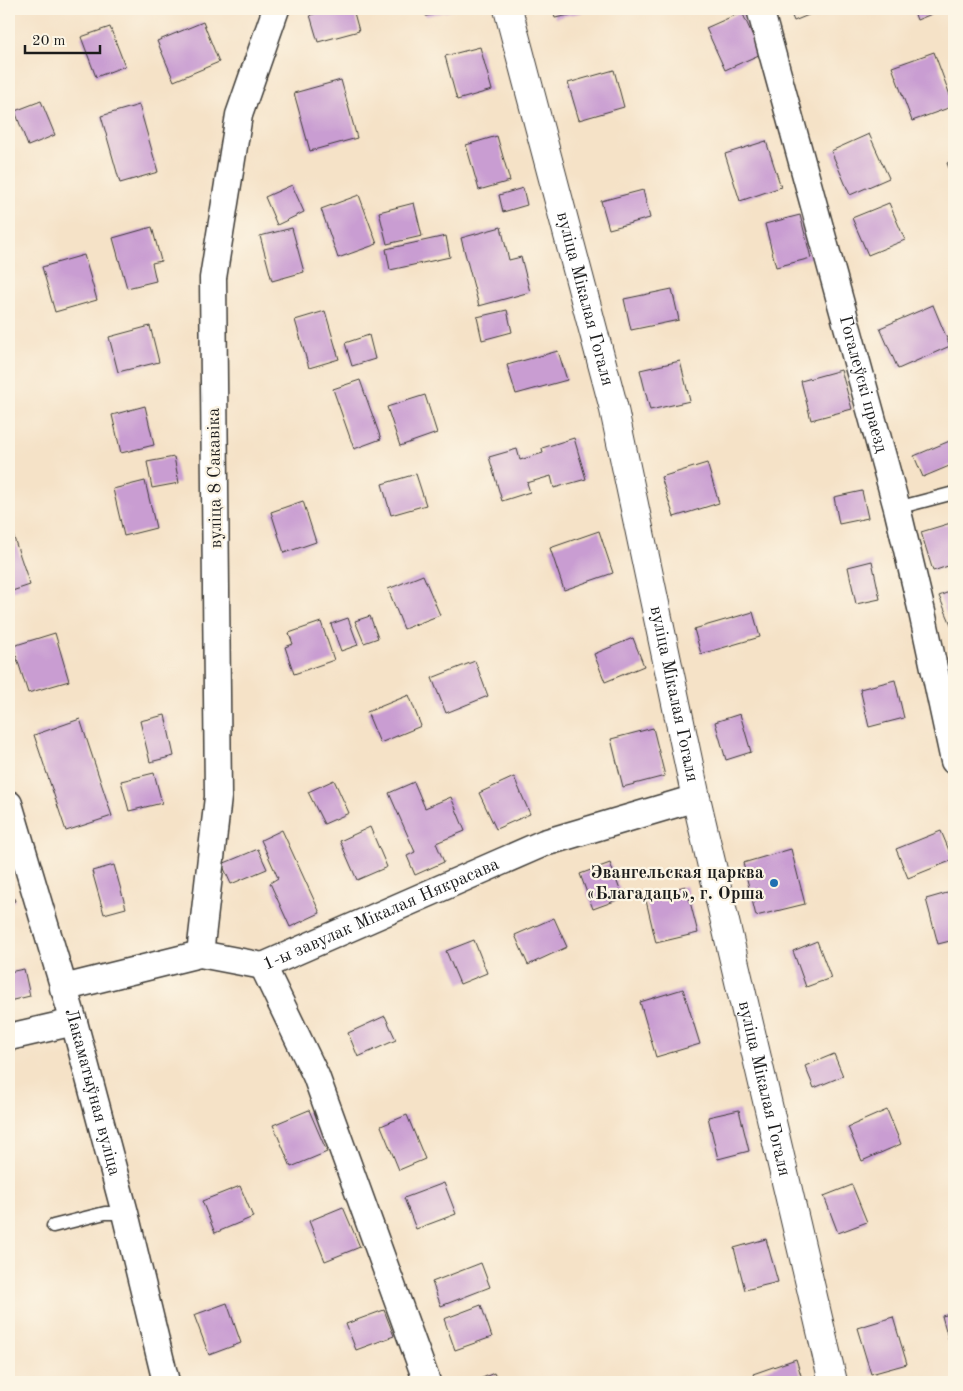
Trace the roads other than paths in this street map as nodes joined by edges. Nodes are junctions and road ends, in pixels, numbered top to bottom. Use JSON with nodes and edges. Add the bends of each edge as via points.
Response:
{"nodes":[{"id":1,"x":276,"y":9,"type":"edge"},
{"id":2,"x":508,"y":9,"type":"edge"},
{"id":3,"x":760,"y":9,"type":"edge"},
{"id":4,"x":954,"y":493,"type":"edge"},
{"id":5,"x":897,"y":508,"type":"junction"},
{"id":6,"x":954,"y":761,"type":"edge"},
{"id":7,"x":696,"y":798,"type":"junction"},
{"id":8,"x":9,"y":804,"type":"edge"},
{"id":9,"x":200,"y":954,"type":"junction"},
{"id":10,"x":263,"y":966,"type":"junction"},
{"id":11,"x":63,"y":988,"type":"junction"},
{"id":12,"x":74,"y":1022,"type":"junction"},
{"id":13,"x":9,"y":1037,"type":"edge"},
{"id":14,"x":125,"y":1213,"type":"junction"},
{"id":15,"x":53,"y":1226,"type":"dead end"},
{"id":16,"x":166,"y":1382,"type":"edge"},
{"id":17,"x":427,"y":1382,"type":"edge"},
{"id":18,"x":833,"y":1382,"type":"edge"}],
"edges":[{"from":1,"to":9,"type":"street","name":"вуліца 8 Сакавіка","via":[[239,115],[213,278],[218,797]]},
{"from":2,"to":7,"type":"street","name":"вуліца Мікалая Гогаля","via":[[613,405]]},
{"from":3,"to":5,"type":"street","name":"Гогалеўскі праезд"},
{"from":4,"to":5,"type":"lane"},
{"from":5,"to":6,"type":"street","name":"Гогалеўскі праезд"},
{"from":7,"to":10,"type":"street","name":"1-ы завулак Мікалая Някрасава","via":[[544,843]]},
{"from":7,"to":18,"type":"street","name":"вуліца Мікалая Гогаля"},
{"from":8,"to":11,"type":"street","name":"Лакаматыўная вуліца"},
{"from":9,"to":10,"type":"street"},
{"from":9,"to":11,"type":"street"},
{"from":10,"to":17,"type":"street","name":"1-ы завулак Мікалая Някрасава","via":[[316,1076]]},
{"from":11,"to":12,"type":"street","name":"Лакаматыўная вуліца"},
{"from":12,"to":13,"type":"street"},
{"from":12,"to":14,"type":"street","name":"Лакаматыўная вуліца"},
{"from":14,"to":15,"type":"lane","via":[[105,1213]]},
{"from":14,"to":16,"type":"street","name":"Лакаматыўная вуліца"}]}
